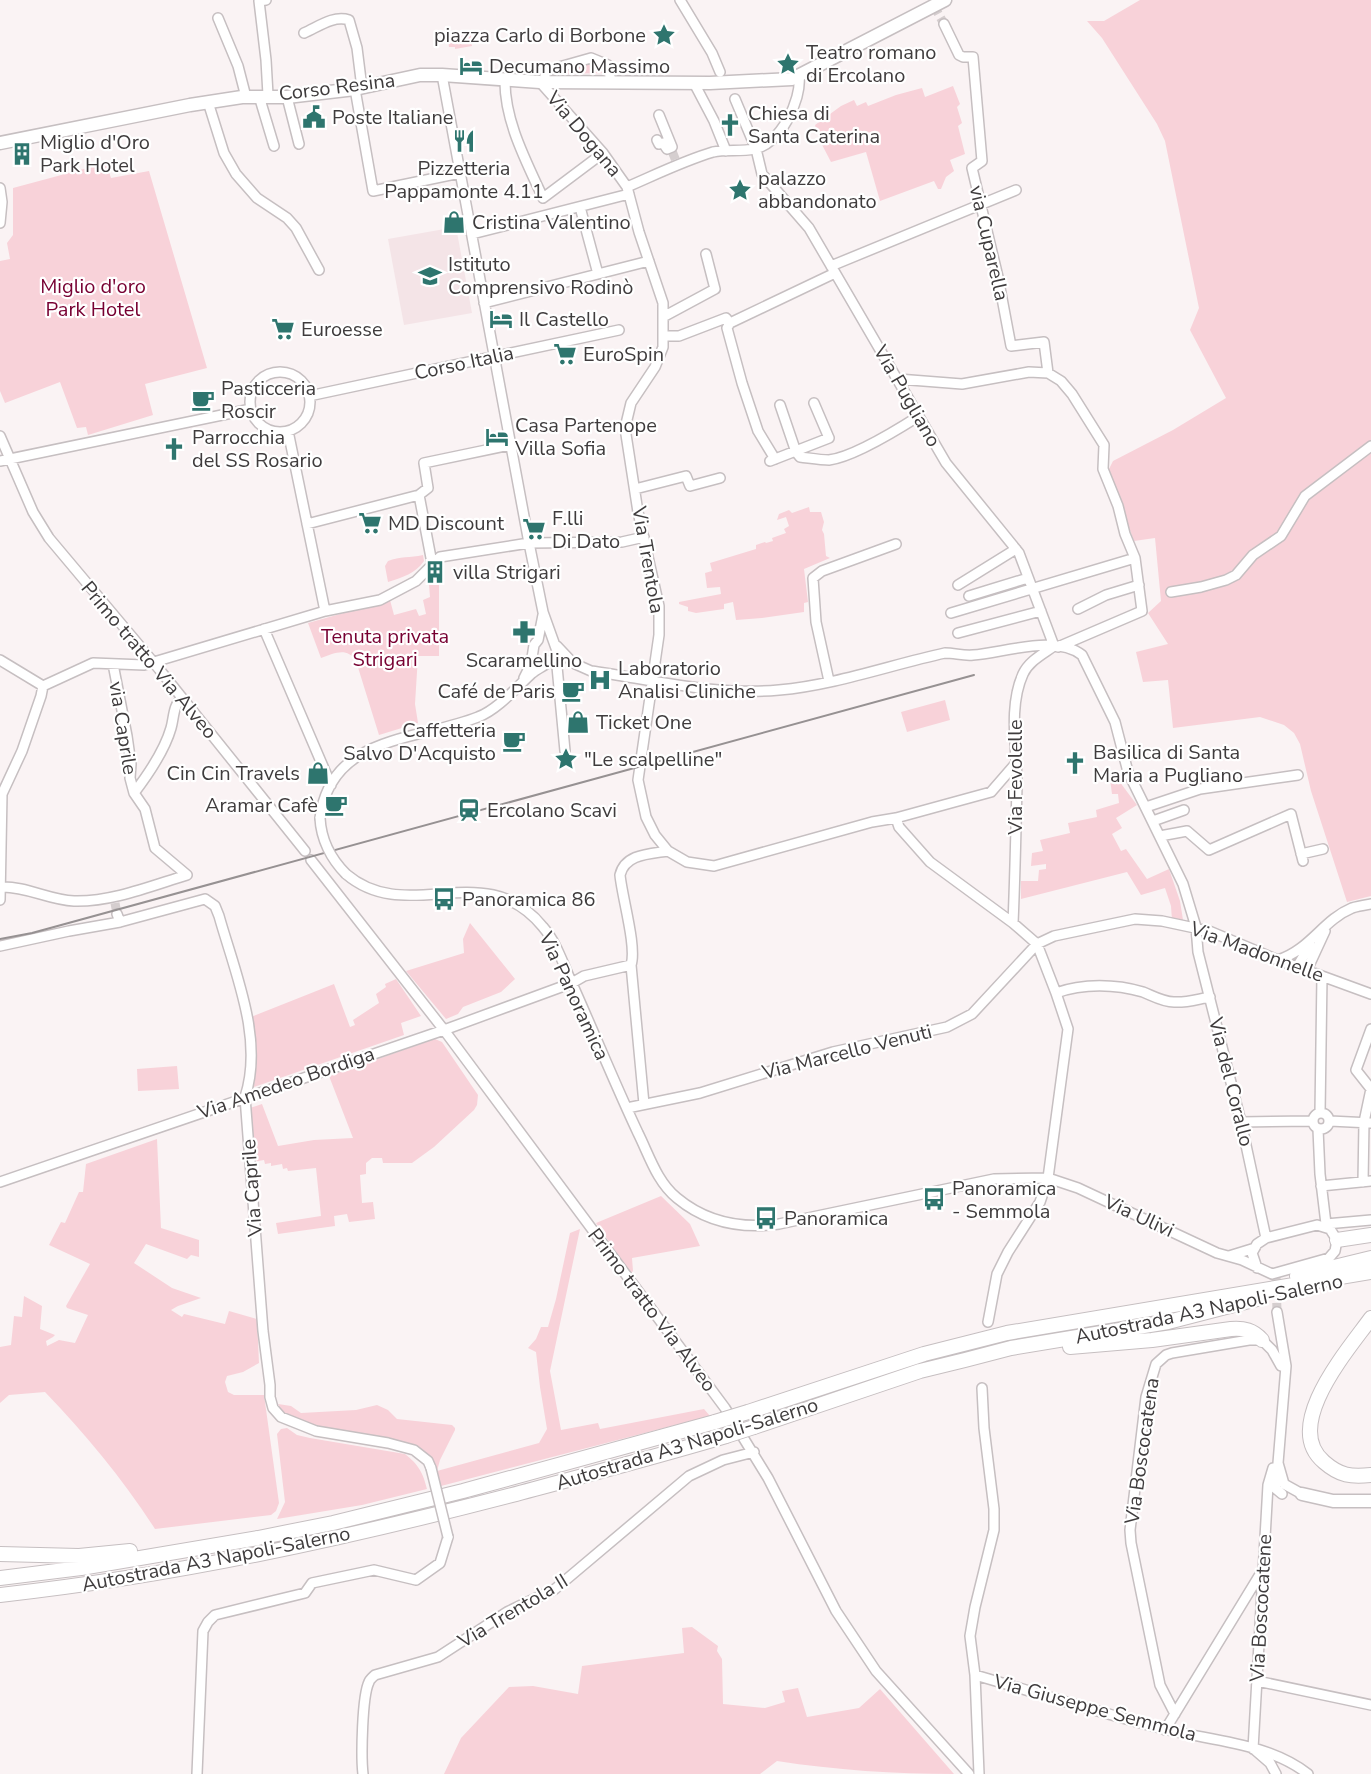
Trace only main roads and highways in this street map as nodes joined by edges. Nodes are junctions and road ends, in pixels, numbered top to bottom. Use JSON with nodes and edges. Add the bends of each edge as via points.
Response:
{"nodes":[{"id":1,"x":945,"y":0,"type":"edge"},
{"id":2,"x":0,"y":143,"type":"edge"},
{"id":3,"x":1371,"y":1235,"type":"edge"},
{"id":4,"x":1337,"y":1240,"type":"road end"},
{"id":5,"x":1371,"y":1258,"type":"edge"},
{"id":6,"x":1371,"y":1272,"type":"edge"},
{"id":7,"x":1371,"y":1277,"type":"edge"},
{"id":8,"x":1255,"y":1292,"type":"junction"},
{"id":9,"x":1371,"y":1318,"type":"edge"},
{"id":10,"x":1365,"y":1331,"type":"edge"},
{"id":11,"x":1262,"y":1340,"type":"road end"},
{"id":12,"x":1011,"y":1348,"type":"junction"},
{"id":13,"x":1371,"y":1475,"type":"edge"},
{"id":14,"x":1302,"y":1494,"type":"road end"},
{"id":15,"x":1371,"y":1501,"type":"edge"},
{"id":16,"x":258,"y":1538,"type":"junction"},
{"id":17,"x":0,"y":1554,"type":"edge"},
{"id":18,"x":0,"y":1578,"type":"edge"},
{"id":19,"x":0,"y":1595,"type":"edge"}],
"edges":[{"from":1,"to":2,"type":"main road","name":"Corso Resina","via":[[792,79],[543,82],[420,75],[358,88],[208,102]]},
{"from":3,"to":4,"type":"highway"},
{"from":5,"to":8,"type":"highway","via":[[1281,1280]]},
{"from":6,"to":8,"type":"highway","name":"Autostrada A3 Napoli-Salerno"},
{"from":7,"to":12,"type":"highway","name":"Autostrada A3 Napoli-Salerno","via":[[1292,1290],[1168,1322]]},
{"from":8,"to":16,"type":"highway","name":"Autostrada A3 Napoli-Salerno","bridge":true,"via":[[1007,1333],[924,1354],[715,1422],[464,1491]]},
{"from":9,"to":10,"type":"highway"},
{"from":10,"to":13,"type":"highway","via":[[1322,1388],[1309,1437],[1315,1455],[1331,1468],[1352,1477]]},
{"from":11,"to":12,"type":"highway","via":[[1256,1332],[1231,1329],[1037,1350]]},
{"from":12,"to":19,"type":"highway","name":"Autostrada A3 Napoli-Salerno","bridge":true,"via":[[920,1371],[726,1436],[468,1506],[173,1571]]},
{"from":14,"to":15,"type":"main road","via":[[1333,1501]]},
{"from":16,"to":17,"type":"highway","via":[[79,1556]]},
{"from":16,"to":18,"type":"highway","name":"Autostrada A3 Napoli-Salerno"}]}
